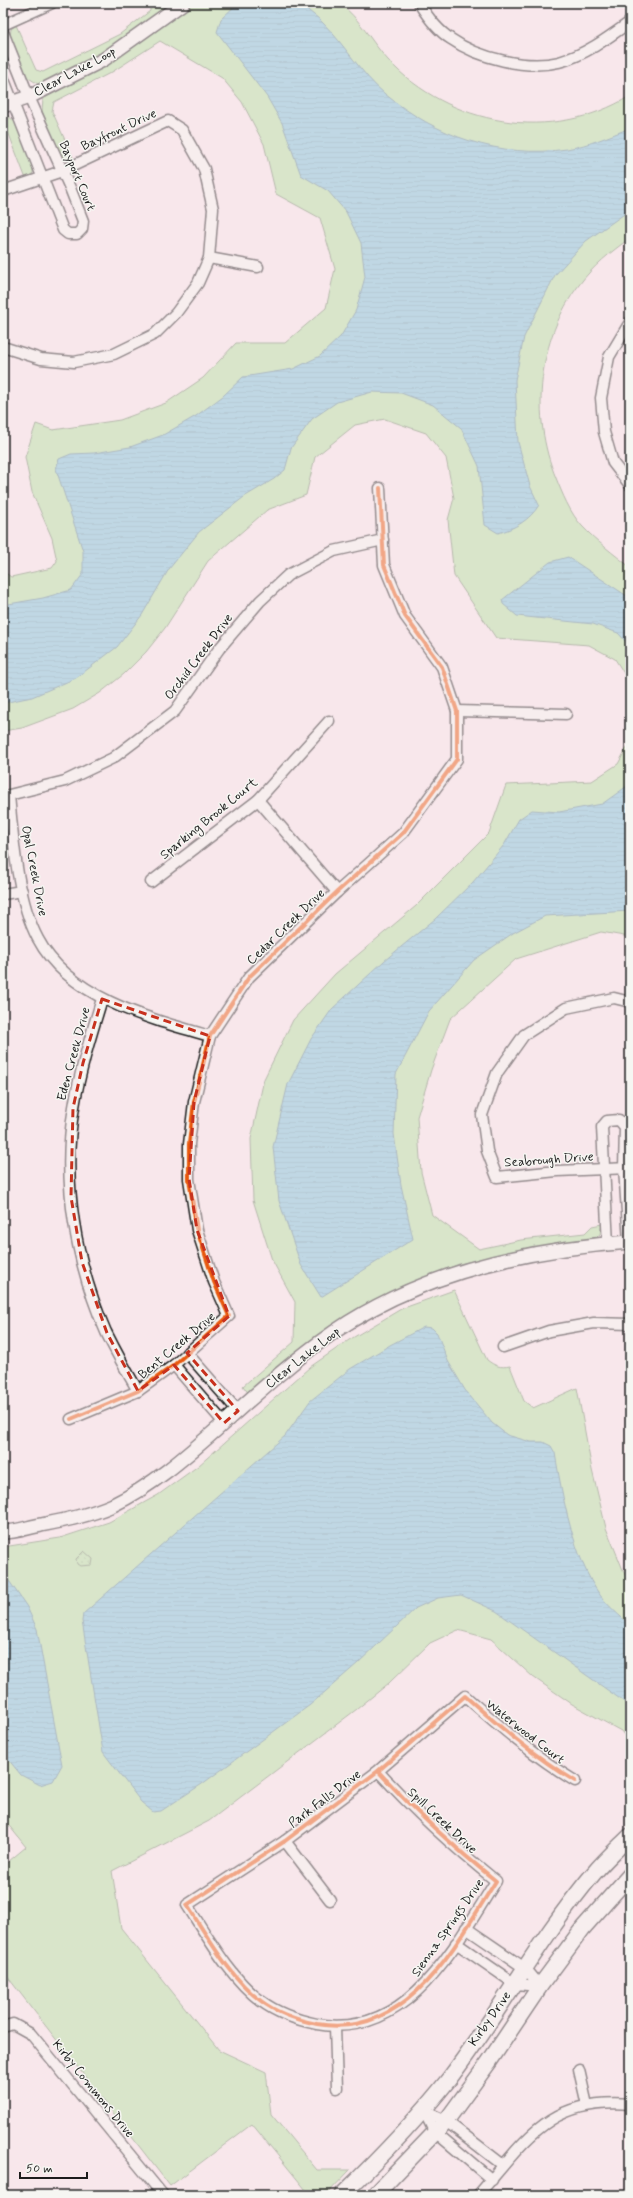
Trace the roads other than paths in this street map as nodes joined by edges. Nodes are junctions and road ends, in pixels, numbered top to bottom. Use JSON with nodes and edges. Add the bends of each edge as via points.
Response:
{"nodes":[{"id":1,"x":52,"y":3,"type":"edge"},
{"id":2,"x":183,"y":3,"type":"edge"},
{"id":3,"x":419,"y":3,"type":"edge"},
{"id":4,"x":630,"y":22,"type":"edge"},
{"id":5,"x":3,"y":24,"type":"edge"},
{"id":6,"x":3,"y":32,"type":"edge"},
{"id":7,"x":3,"y":77,"type":"edge"},
{"id":8,"x":29,"y":97,"type":"junction"},
{"id":9,"x":8,"y":105,"type":"edge"},
{"id":10,"x":45,"y":133,"type":"junction"},
{"id":11,"x":28,"y":139,"type":"junction"},
{"id":12,"x":62,"y":171,"type":"junction"},
{"id":13,"x":43,"y":179,"type":"junction"},
{"id":14,"x":3,"y":191,"type":"edge"},
{"id":15,"x":209,"y":258,"type":"junction"},
{"id":16,"x":258,"y":267,"type":"dead end"},
{"id":17,"x":630,"y":322,"type":"edge"},
{"id":18,"x":4,"y":350,"type":"edge"},
{"id":19,"x":630,"y":485,"type":"edge"},
{"id":20,"x":380,"y":488,"type":"dead end"},
{"id":21,"x":383,"y":540,"type":"junction"},
{"id":22,"x":457,"y":711,"type":"junction"},
{"id":23,"x":566,"y":714,"type":"dead end"},
{"id":24,"x":329,"y":721,"type":"dead end"},
{"id":25,"x":9,"y":794,"type":"joint"},
{"id":26,"x":258,"y":800,"type":"junction"},
{"id":27,"x":152,"y":882,"type":"dead end"},
{"id":28,"x":22,"y":891,"type":"junction"},
{"id":29,"x":336,"y":892,"type":"junction"},
{"id":30,"x":3,"y":894,"type":"edge"},
{"id":31,"x":102,"y":999,"type":"junction"},
{"id":32,"x":630,"y":1002,"type":"edge"},
{"id":33,"x":210,"y":1036,"type":"junction"},
{"id":34,"x":627,"y":1168,"type":"edge"},
{"id":35,"x":604,"y":1169,"type":"junction"},
{"id":36,"x":629,"y":1242,"type":"edge"},
{"id":37,"x":608,"y":1244,"type":"junction"},
{"id":38,"x":229,"y":1316,"type":"joint"},
{"id":39,"x":630,"y":1324,"type":"edge"},
{"id":40,"x":503,"y":1347,"type":"dead end"},
{"id":41,"x":187,"y":1353,"type":"junction"},
{"id":42,"x":174,"y":1365,"type":"junction"},
{"id":43,"x":138,"y":1391,"type":"junction"},
{"id":44,"x":238,"y":1411,"type":"junction"},
{"id":45,"x":71,"y":1419,"type":"dead end"},
{"id":46,"x":224,"y":1423,"type":"junction"},
{"id":47,"x":3,"y":1532,"type":"edge"},
{"id":48,"x":465,"y":1696,"type":"joint"},
{"id":49,"x":378,"y":1771,"type":"junction"},
{"id":50,"x":575,"y":1781,"type":"dead end"},
{"id":51,"x":630,"y":1836,"type":"edge"},
{"id":52,"x":286,"y":1841,"type":"junction"},
{"id":53,"x":630,"y":1874,"type":"edge"},
{"id":54,"x":496,"y":1881,"type":"joint"},
{"id":55,"x":330,"y":1900,"type":"dead end"},
{"id":56,"x":466,"y":1928,"type":"junction"},
{"id":57,"x":456,"y":1943,"type":"junction"},
{"id":58,"x":526,"y":1969,"type":"junction"},
{"id":59,"x":515,"y":1984,"type":"junction"},
{"id":60,"x":540,"y":1986,"type":"junction"},
{"id":61,"x":3,"y":2027,"type":"edge"},
{"id":62,"x":335,"y":2027,"type":"junction"},
{"id":63,"x":579,"y":2070,"type":"dead end"},
{"id":64,"x":337,"y":2088,"type":"dead end"},
{"id":65,"x":630,"y":2104,"type":"edge"},
{"id":66,"x":587,"y":2105,"type":"junction"},
{"id":67,"x":424,"y":2110,"type":"junction"},
{"id":68,"x":446,"y":2121,"type":"junction"},
{"id":69,"x":434,"y":2132,"type":"junction"},
{"id":70,"x":503,"y":2165,"type":"junction"},
{"id":71,"x":492,"y":2180,"type":"junction"},
{"id":72,"x":163,"y":2195,"type":"edge"},
{"id":73,"x":342,"y":2195,"type":"edge"},
{"id":74,"x":375,"y":2195,"type":"edge"},
{"id":75,"x":478,"y":2195,"type":"edge"}],
"edges":[{"from":1,"to":5,"type":"street"},
{"from":2,"to":8,"type":"street","name":"Clear Lake Loop","via":[[103,60]]},
{"from":3,"to":4,"type":"street","via":[[451,39],[480,54],[522,64],[558,62],[597,46]]},
{"from":6,"to":8,"type":"street","name":"Bayport Court"},
{"from":7,"to":9,"type":"street","name":"Bayport Court"},
{"from":8,"to":9,"type":"street","name":"Clear Lake Loop"},
{"from":8,"to":10,"type":"street","name":"Bayport Court"},
{"from":9,"to":11,"type":"street","name":"Bayport Court"},
{"from":10,"to":11,"type":"street","name":"Bayport Court"},
{"from":10,"to":12,"type":"street","name":"Bayport Court"},
{"from":11,"to":13,"type":"street","name":"Bayport Court"},
{"from":12,"to":13,"type":"street","name":"Bayfront Drive"},
{"from":12,"to":13,"type":"street","name":"Bayport Court","via":[[83,221],[82,229],[77,234],[68,234],[63,230]]},
{"from":12,"to":15,"type":"street","name":"Bayfront Drive","via":[[168,121],[182,130],[204,169],[213,209]]},
{"from":13,"to":14,"type":"street","name":"Bayfront Drive"},
{"from":15,"to":16,"type":"street"},
{"from":15,"to":18,"type":"street","name":"Bayfront Drive","via":[[198,283],[176,313],[155,334],[114,354],[74,362],[41,359]]},
{"from":17,"to":19,"type":"street","via":[[609,357],[601,398],[604,432],[613,463]]},
{"from":20,"to":21,"type":"street","name":"Cedar Creek Drive"},
{"from":21,"to":22,"type":"street","name":"Cedar Creek Drive","via":[[384,565],[405,616],[442,667]]},
{"from":21,"to":25,"type":"street","name":"Orchid Creek Drive","via":[[334,551],[288,575],[260,601],[219,650],[175,711],[113,758],[65,781]]},
{"from":22,"to":23,"type":"street"},
{"from":22,"to":29,"type":"street","name":"Cedar Creek Drive","via":[[457,759],[403,833]]},
{"from":24,"to":26,"type":"street","name":"Sparking Brook Court"},
{"from":25,"to":28,"type":"street","name":"Opal Creek Drive","via":[[14,852]]},
{"from":26,"to":27,"type":"street","name":"Sparking Brook Court"},
{"from":26,"to":29,"type":"street"},
{"from":28,"to":30,"type":"street"},
{"from":28,"to":31,"type":"street","name":"Opal Creek Drive","via":[[30,922],[48,955],[74,981]]},
{"from":29,"to":33,"type":"street","name":"Cedar Creek Drive","via":[[249,977]]},
{"from":31,"to":33,"type":"street","name":"Opal Creek Drive"},
{"from":31,"to":43,"type":"street","name":"Eden Creek Drive","via":[[73,1108],[70,1149],[71,1197],[82,1262],[94,1303]]},
{"from":32,"to":35,"type":"street","name":"Seabrough Drive","via":[[614,998],[566,1008],[524,1035],[497,1072],[482,1115],[487,1151],[497,1177]]},
{"from":33,"to":38,"type":"street","name":"Cedar Creek Drive","via":[[194,1102],[189,1144],[189,1179],[197,1230],[214,1282]]},
{"from":34,"to":35,"type":"street","name":"Seabrough Drive"},
{"from":34,"to":35,"type":"street","name":"Seabrough Drive","via":[[625,1127],[619,1120],[607,1121],[602,1127]]},
{"from":34,"to":36,"type":"street","name":"Seabrough Drive"},
{"from":35,"to":37,"type":"street","name":"Seabrough Drive"},
{"from":36,"to":37,"type":"street","name":"Clear Lake Loop"},
{"from":37,"to":44,"type":"street","name":"Clear Lake Loop","via":[[526,1255],[434,1280],[402,1293],[334,1332]]},
{"from":38,"to":41,"type":"street","name":"Bent Creek Drive"},
{"from":39,"to":40,"type":"street","via":[[594,1323],[549,1330]]},
{"from":41,"to":42,"type":"street","name":"Bent Creek Drive"},
{"from":41,"to":44,"type":"street"},
{"from":42,"to":43,"type":"street","name":"Bent Creek Drive"},
{"from":42,"to":46,"type":"street"},
{"from":43,"to":45,"type":"street","name":"Bent Creek Drive"},
{"from":44,"to":46,"type":"street","name":"Clear Lake Loop"},
{"from":46,"to":47,"type":"street","name":"Clear Lake Loop","via":[[174,1467],[147,1486],[112,1505],[74,1519]]},
{"from":48,"to":49,"type":"street","name":"Park Falls Drive"},
{"from":48,"to":50,"type":"street","name":"Waterwood Court","via":[[502,1729]]},
{"from":49,"to":52,"type":"street","name":"Park Falls Drive"},
{"from":49,"to":54,"type":"street","name":"Spill Creek Drive","via":[[414,1811]]},
{"from":51,"to":58,"type":"main road","name":"Kirby Drive","via":[[594,1873],[554,1926]]},
{"from":52,"to":55,"type":"street"},
{"from":52,"to":62,"type":"street","name":"Park Falls Drive","via":[[187,1905],[232,1971],[260,2001],[282,2014],[305,2022]]},
{"from":53,"to":60,"type":"main road","name":"Kirby Drive","via":[[582,1928]]},
{"from":54,"to":56,"type":"street","name":"Sienna Springs Drive"},
{"from":56,"to":57,"type":"street","name":"Sienna Springs Drive"},
{"from":56,"to":58,"type":"street"},
{"from":57,"to":59,"type":"street"},
{"from":57,"to":62,"type":"street","name":"Sienna Springs Drive","via":[[425,1985],[411,1998],[381,2016]]},
{"from":58,"to":59,"type":"main road","name":"Kirby Drive"},
{"from":58,"to":60,"type":"street"},
{"from":59,"to":60,"type":"street"},
{"from":59,"to":67,"type":"main road","name":"Kirby Drive"},
{"from":60,"to":68,"type":"main road","name":"Kirby Drive"},
{"from":61,"to":72,"type":"street","name":"Kirby Commons Drive","via":[[13,2024],[31,2034]]},
{"from":62,"to":64,"type":"street"},
{"from":63,"to":66,"type":"street"},
{"from":65,"to":66,"type":"street"},
{"from":66,"to":70,"type":"street","via":[[542,2124],[523,2141]]},
{"from":67,"to":68,"type":"street"},
{"from":67,"to":69,"type":"street"},
{"from":67,"to":73,"type":"main road","name":"Kirby Drive"},
{"from":68,"to":69,"type":"main road","name":"Kirby Drive"},
{"from":68,"to":70,"type":"street"},
{"from":69,"to":71,"type":"street"},
{"from":69,"to":74,"type":"main road","name":"Kirby Drive"},
{"from":70,"to":71,"type":"street"},
{"from":71,"to":75,"type":"street"}]}
